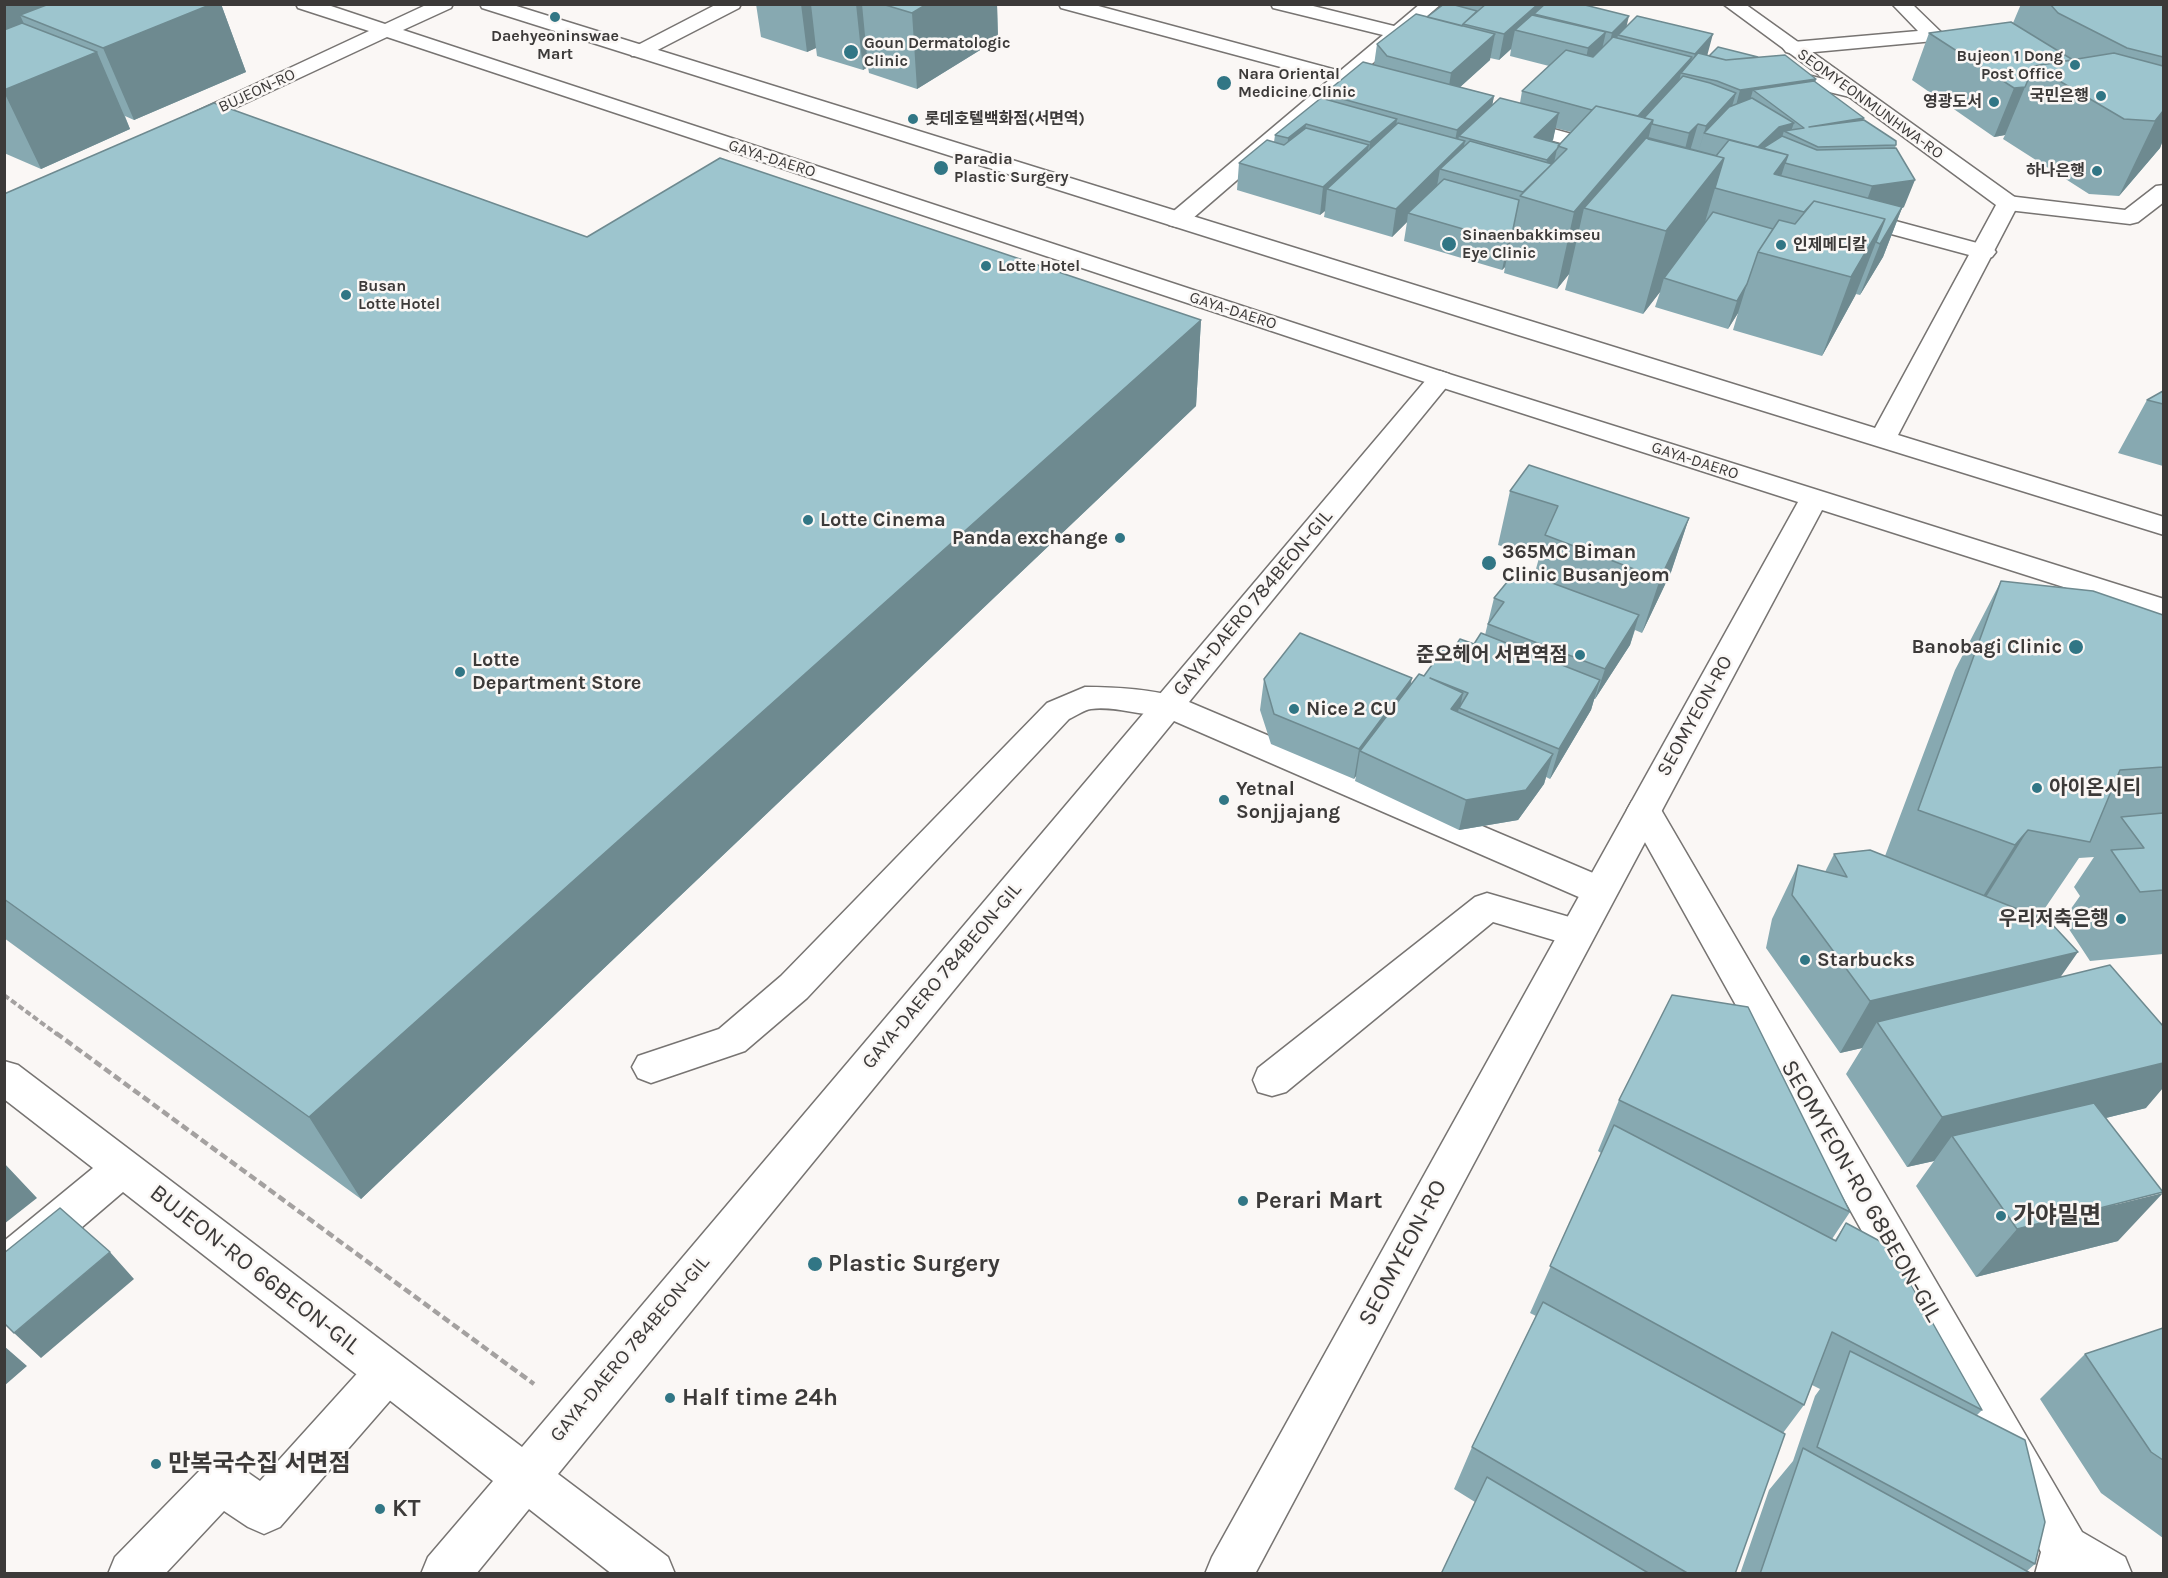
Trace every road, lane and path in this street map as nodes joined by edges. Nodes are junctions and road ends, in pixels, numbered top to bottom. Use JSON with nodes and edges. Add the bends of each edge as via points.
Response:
{"nodes":[{"id":1,"x":305,"y":4,"type":"edge"},
{"id":2,"x":444,"y":4,"type":"edge"},
{"id":3,"x":489,"y":4,"type":"edge"},
{"id":4,"x":732,"y":4,"type":"edge"},
{"id":5,"x":1068,"y":4,"type":"edge"},
{"id":6,"x":1280,"y":4,"type":"edge"},
{"id":7,"x":1432,"y":4,"type":"edge"},
{"id":8,"x":1732,"y":4,"type":"edge"},
{"id":9,"x":1901,"y":4,"type":"edge"},
{"id":10,"x":386,"y":32,"type":"junction"},
{"id":11,"x":1398,"y":33,"type":"junction"},
{"id":12,"x":1792,"y":48,"type":"junction"},
{"id":13,"x":639,"y":52,"type":"junction"},
{"id":14,"x":1751,"y":68,"type":"edge"},
{"id":15,"x":1344,"y":78,"type":"junction"},
{"id":16,"x":1854,"y":92,"type":"junction"},
{"id":17,"x":1412,"y":97,"type":"edge"},
{"id":18,"x":1492,"y":118,"type":"edge"},
{"id":19,"x":168,"y":132,"type":"edge"},
{"id":20,"x":1629,"y":156,"type":"edge"},
{"id":21,"x":2163,"y":191,"type":"edge"},
{"id":22,"x":2008,"y":203,"type":"junction"},
{"id":23,"x":1835,"y":212,"type":"edge"},
{"id":24,"x":1178,"y":220,"type":"junction"},
{"id":25,"x":1984,"y":252,"type":"junction"},
{"id":26,"x":1440,"y":379,"type":"junction"},
{"id":27,"x":1882,"y":440,"type":"junction"},
{"id":28,"x":1813,"y":500,"type":"junction"},
{"id":29,"x":2163,"y":526,"type":"edge"},
{"id":30,"x":2163,"y":609,"type":"edge"},
{"id":31,"x":1167,"y":705,"type":"junction"},
{"id":32,"x":1644,"y":810,"type":"junction"},
{"id":33,"x":1600,"y":891,"type":"junction"},
{"id":34,"x":1577,"y":933,"type":"junction"},
{"id":35,"x":4,"y":995,"type":"edge"},
{"id":36,"x":651,"y":1067,"type":"dead end"},
{"id":37,"x":4,"y":1077,"type":"edge"},
{"id":38,"x":1272,"y":1080,"type":"dead end"},
{"id":39,"x":123,"y":1167,"type":"junction"},
{"id":40,"x":4,"y":1267,"type":"edge"},
{"id":41,"x":387,"y":1372,"type":"junction"},
{"id":42,"x":575,"y":1415,"type":"junction"},
{"id":43,"x":524,"y":1476,"type":"junction"},
{"id":44,"x":2062,"y":1561,"type":"edge"},
{"id":45,"x":132,"y":1574,"type":"edge"},
{"id":46,"x":445,"y":1574,"type":"edge"},
{"id":47,"x":651,"y":1574,"type":"edge"},
{"id":48,"x":1229,"y":1574,"type":"edge"},
{"id":49,"x":2108,"y":1574,"type":"edge"}],
"edges":[{"from":1,"to":10,"type":"main road","name":"GAYA-DAERO"},
{"from":2,"to":10,"type":"main road","name":"BUJEON-RO"},
{"from":3,"to":13,"type":"main road"},
{"from":4,"to":13,"type":"main road"},
{"from":5,"to":15,"type":"main road"},
{"from":6,"to":11,"type":"main road"},
{"from":7,"to":11,"type":"main road"},
{"from":8,"to":12,"type":"main road","name":"SEOMYEONMUNHWA-RO"},
{"from":9,"to":12,"type":"main road","via":[[1934,35]]},
{"from":10,"to":19,"type":"main road","name":"BUJEON-RO"},
{"from":10,"to":26,"type":"main road","name":"GAYA-DAERO"},
{"from":11,"to":15,"type":"main road"},
{"from":12,"to":16,"type":"main road","name":"SEOMYEONMUNHWA-RO"},
{"from":13,"to":24,"type":"main road"},
{"from":14,"to":16,"type":"main road"},
{"from":15,"to":17,"type":"main road"},
{"from":15,"to":24,"type":"main road"},
{"from":16,"to":22,"type":"main road","name":"SEOMYEONMUNHWA-RO"},
{"from":18,"to":20,"type":"main road"},
{"from":21,"to":22,"type":"main road","name":"SEOMYEONMUNHWA-RO","via":[[2130,217]]},
{"from":22,"to":25,"type":"main road"},
{"from":23,"to":25,"type":"main road"},
{"from":24,"to":27,"type":"main road"},
{"from":25,"to":27,"type":"main road"},
{"from":26,"to":28,"type":"main road","name":"GAYA-DAERO"},
{"from":26,"to":31,"type":"main road","name":"GAYA-DAERO 784BEON-GIL"},
{"from":27,"to":29,"type":"main road"},
{"from":28,"to":30,"type":"main road","name":"GAYA-DAERO"},
{"from":28,"to":32,"type":"main road","name":"SEOMYEON-RO"},
{"from":31,"to":33,"type":"main road"},
{"from":31,"to":36,"type":"main road","via":[[1085,698],[1058,711],[794,987],[732,1040]]},
{"from":31,"to":42,"type":"main road","name":"GAYA-DAERO 784BEON-GIL"},
{"from":32,"to":33,"type":"main road","name":"SEOMYEON-RO"},
{"from":32,"to":44,"type":"main road","name":"SEOMYEON-RO 68BEON-GIL"},
{"from":33,"to":34,"type":"main road","name":"SEOMYEON-RO"},
{"from":34,"to":38,"type":"main road","via":[[1487,906]]},
{"from":34,"to":48,"type":"main road","name":"SEOMYEON-RO"},
{"from":35,"to":42,"type":"path"},
{"from":37,"to":39,"type":"main road","name":"BUJEON-RO 66BEON-GIL"},
{"from":39,"to":40,"type":"main road"},
{"from":39,"to":41,"type":"main road","name":"BUJEON-RO 66BEON-GIL"},
{"from":41,"to":43,"type":"main road","name":"BUJEON-RO 66BEON-GIL"},
{"from":41,"to":45,"type":"main road","via":[[264,1511],[221,1481]]},
{"from":42,"to":43,"type":"main road","name":"GAYA-DAERO 784BEON-GIL"},
{"from":43,"to":46,"type":"main road","name":"GAYA-DAERO 784BEON-GIL"},
{"from":43,"to":47,"type":"main road","name":"BUJEON-RO 66BEON-GIL"},
{"from":44,"to":49,"type":"main road"}]}
